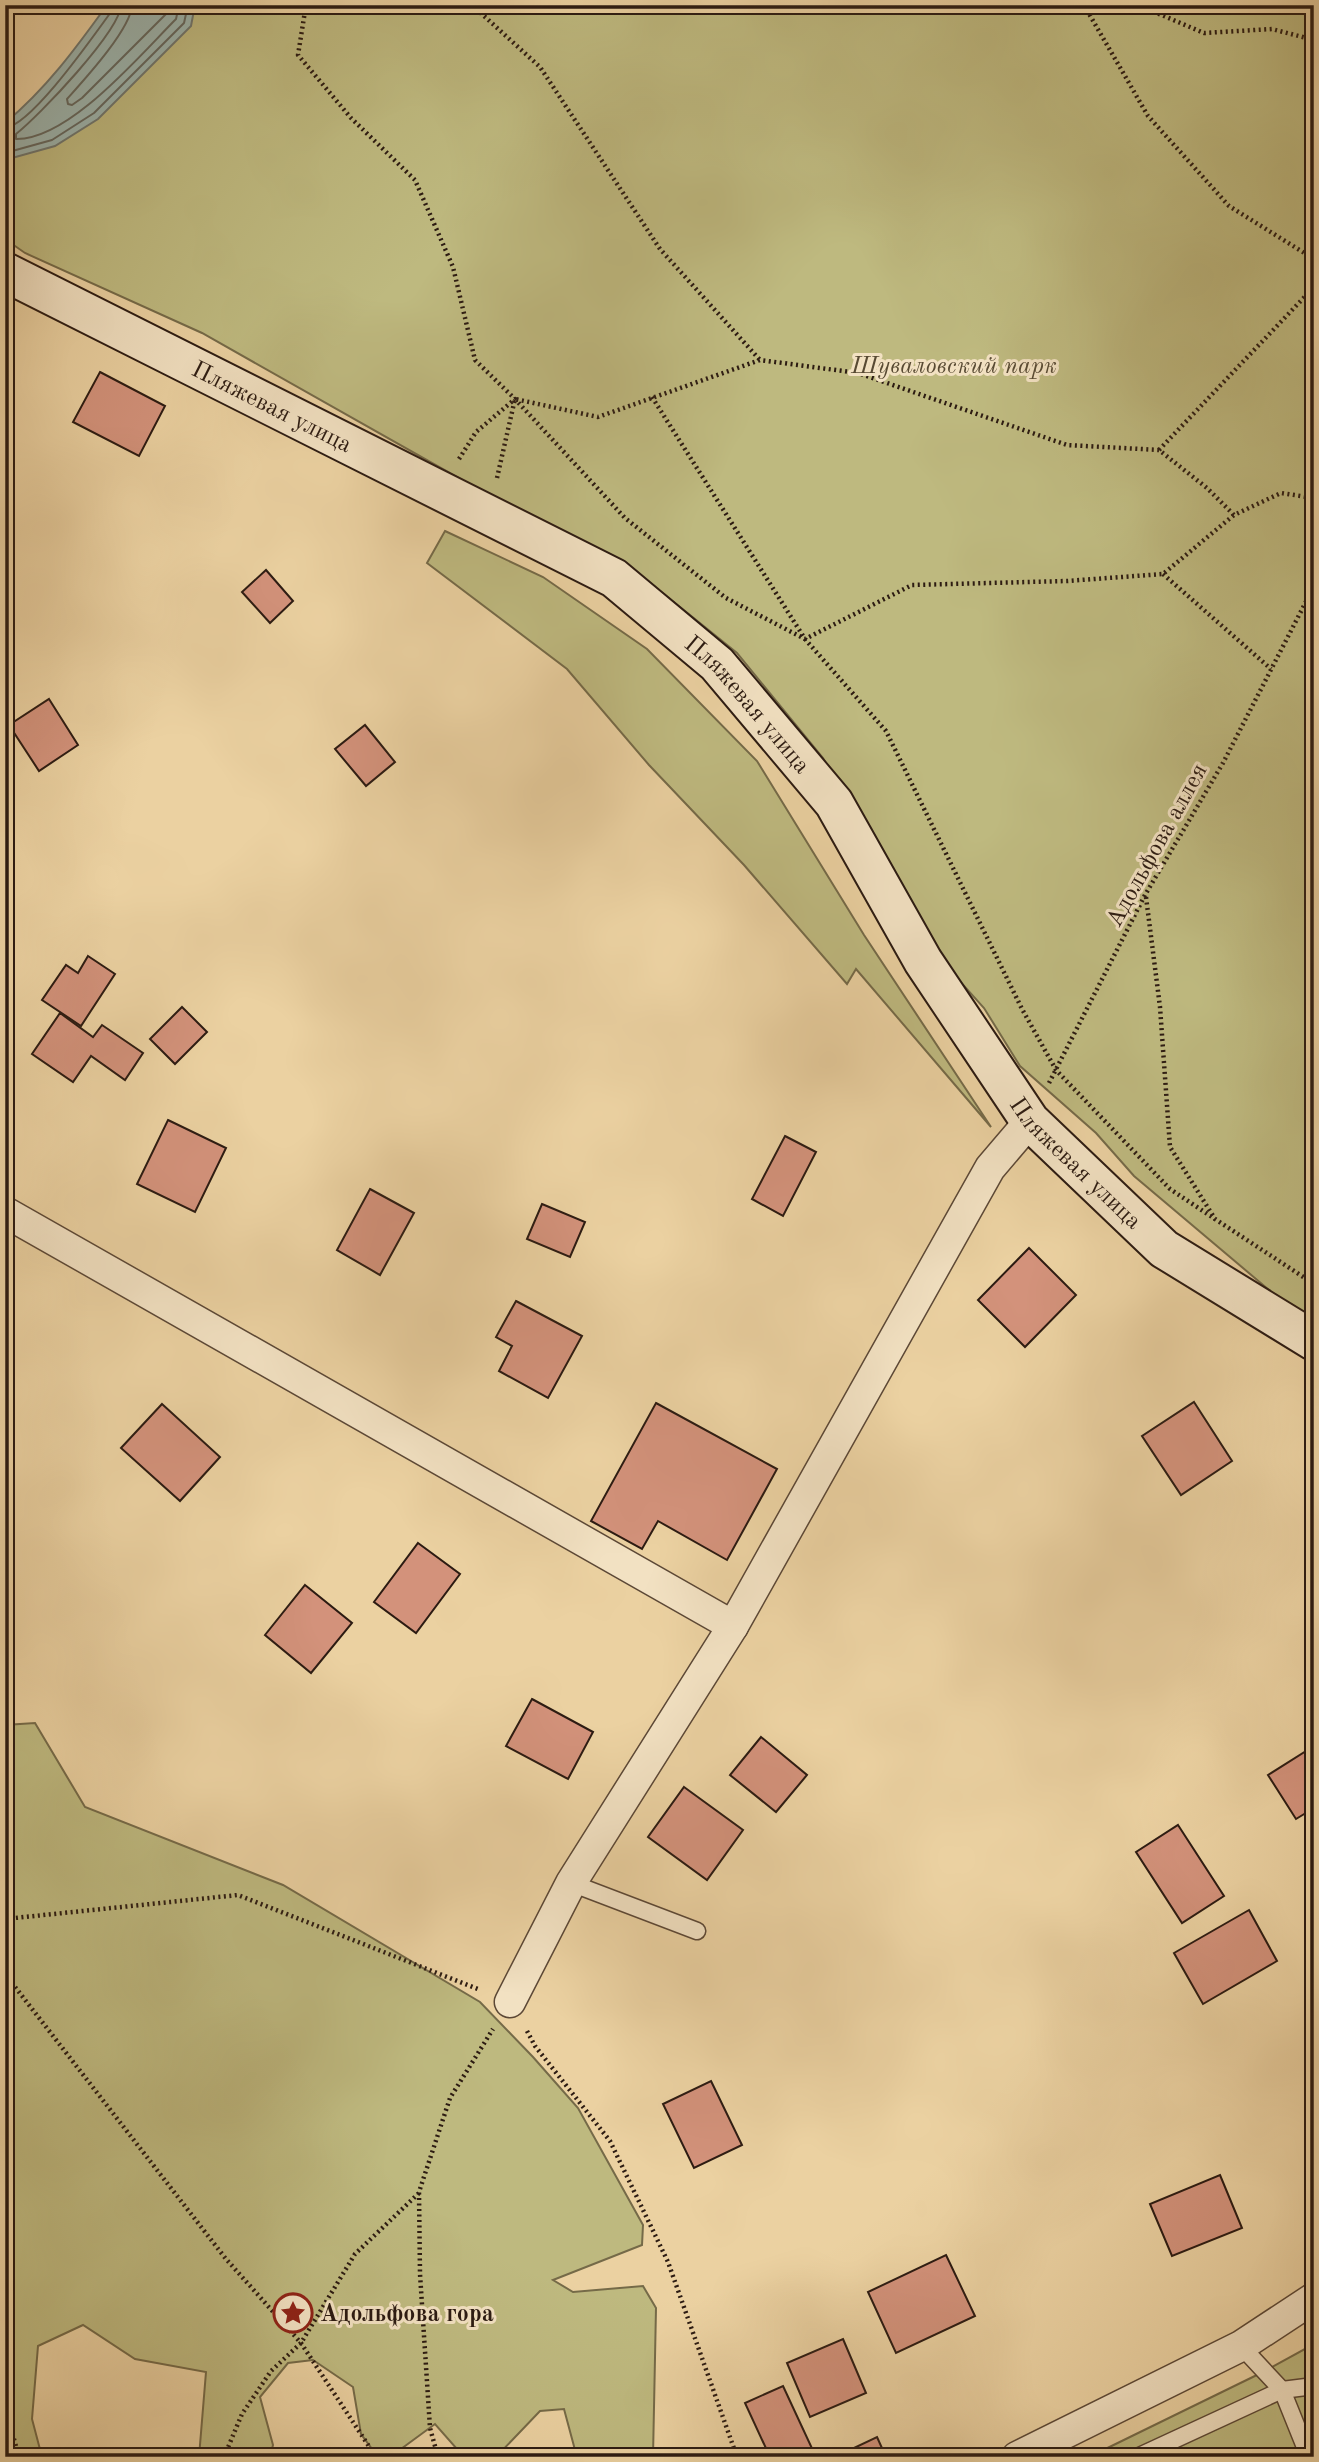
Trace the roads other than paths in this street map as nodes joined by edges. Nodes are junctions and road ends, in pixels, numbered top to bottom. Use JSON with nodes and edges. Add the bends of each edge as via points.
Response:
{"nodes":[{"id":1,"x":5,"y":272,"type":"edge"},
{"id":2,"x":1030,"y":1121,"type":"junction"},
{"id":3,"x":5,"y":1212,"type":"edge"},
{"id":4,"x":1314,"y":1341,"type":"edge"},
{"id":5,"x":733,"y":1626,"type":"junction"},
{"id":6,"x":571,"y":1883,"type":"junction"},
{"id":7,"x":697,"y":1931,"type":"dead end"},
{"id":8,"x":510,"y":2002,"type":"road end"},
{"id":9,"x":1314,"y":2298,"type":"edge"},
{"id":10,"x":1241,"y":2346,"type":"junction"},
{"id":11,"x":1314,"y":2386,"type":"edge"},
{"id":12,"x":1282,"y":2390,"type":"junction"},
{"id":13,"x":1017,"y":2457,"type":"edge"},
{"id":14,"x":1137,"y":2457,"type":"edge"},
{"id":15,"x":1309,"y":2457,"type":"edge"}],
"edges":[{"from":1,"to":2,"type":"street","name":"Пляжевая улица","via":[[614,578],[718,664],[834,803],[923,961]]},
{"from":2,"to":4,"type":"street","name":"Пляжевая улица","via":[[1164,1249]]},
{"from":2,"to":5,"type":"street","via":[[990,1168]]},
{"from":3,"to":5,"type":"street"},
{"from":5,"to":6,"type":"street"},
{"from":6,"to":7,"type":"lane"},
{"from":6,"to":8,"type":"street"},
{"from":9,"to":10,"type":"street"},
{"from":10,"to":12,"type":"lane"},
{"from":10,"to":13,"type":"street"},
{"from":11,"to":12,"type":"lane"},
{"from":12,"to":14,"type":"lane"},
{"from":12,"to":15,"type":"lane"}]}
